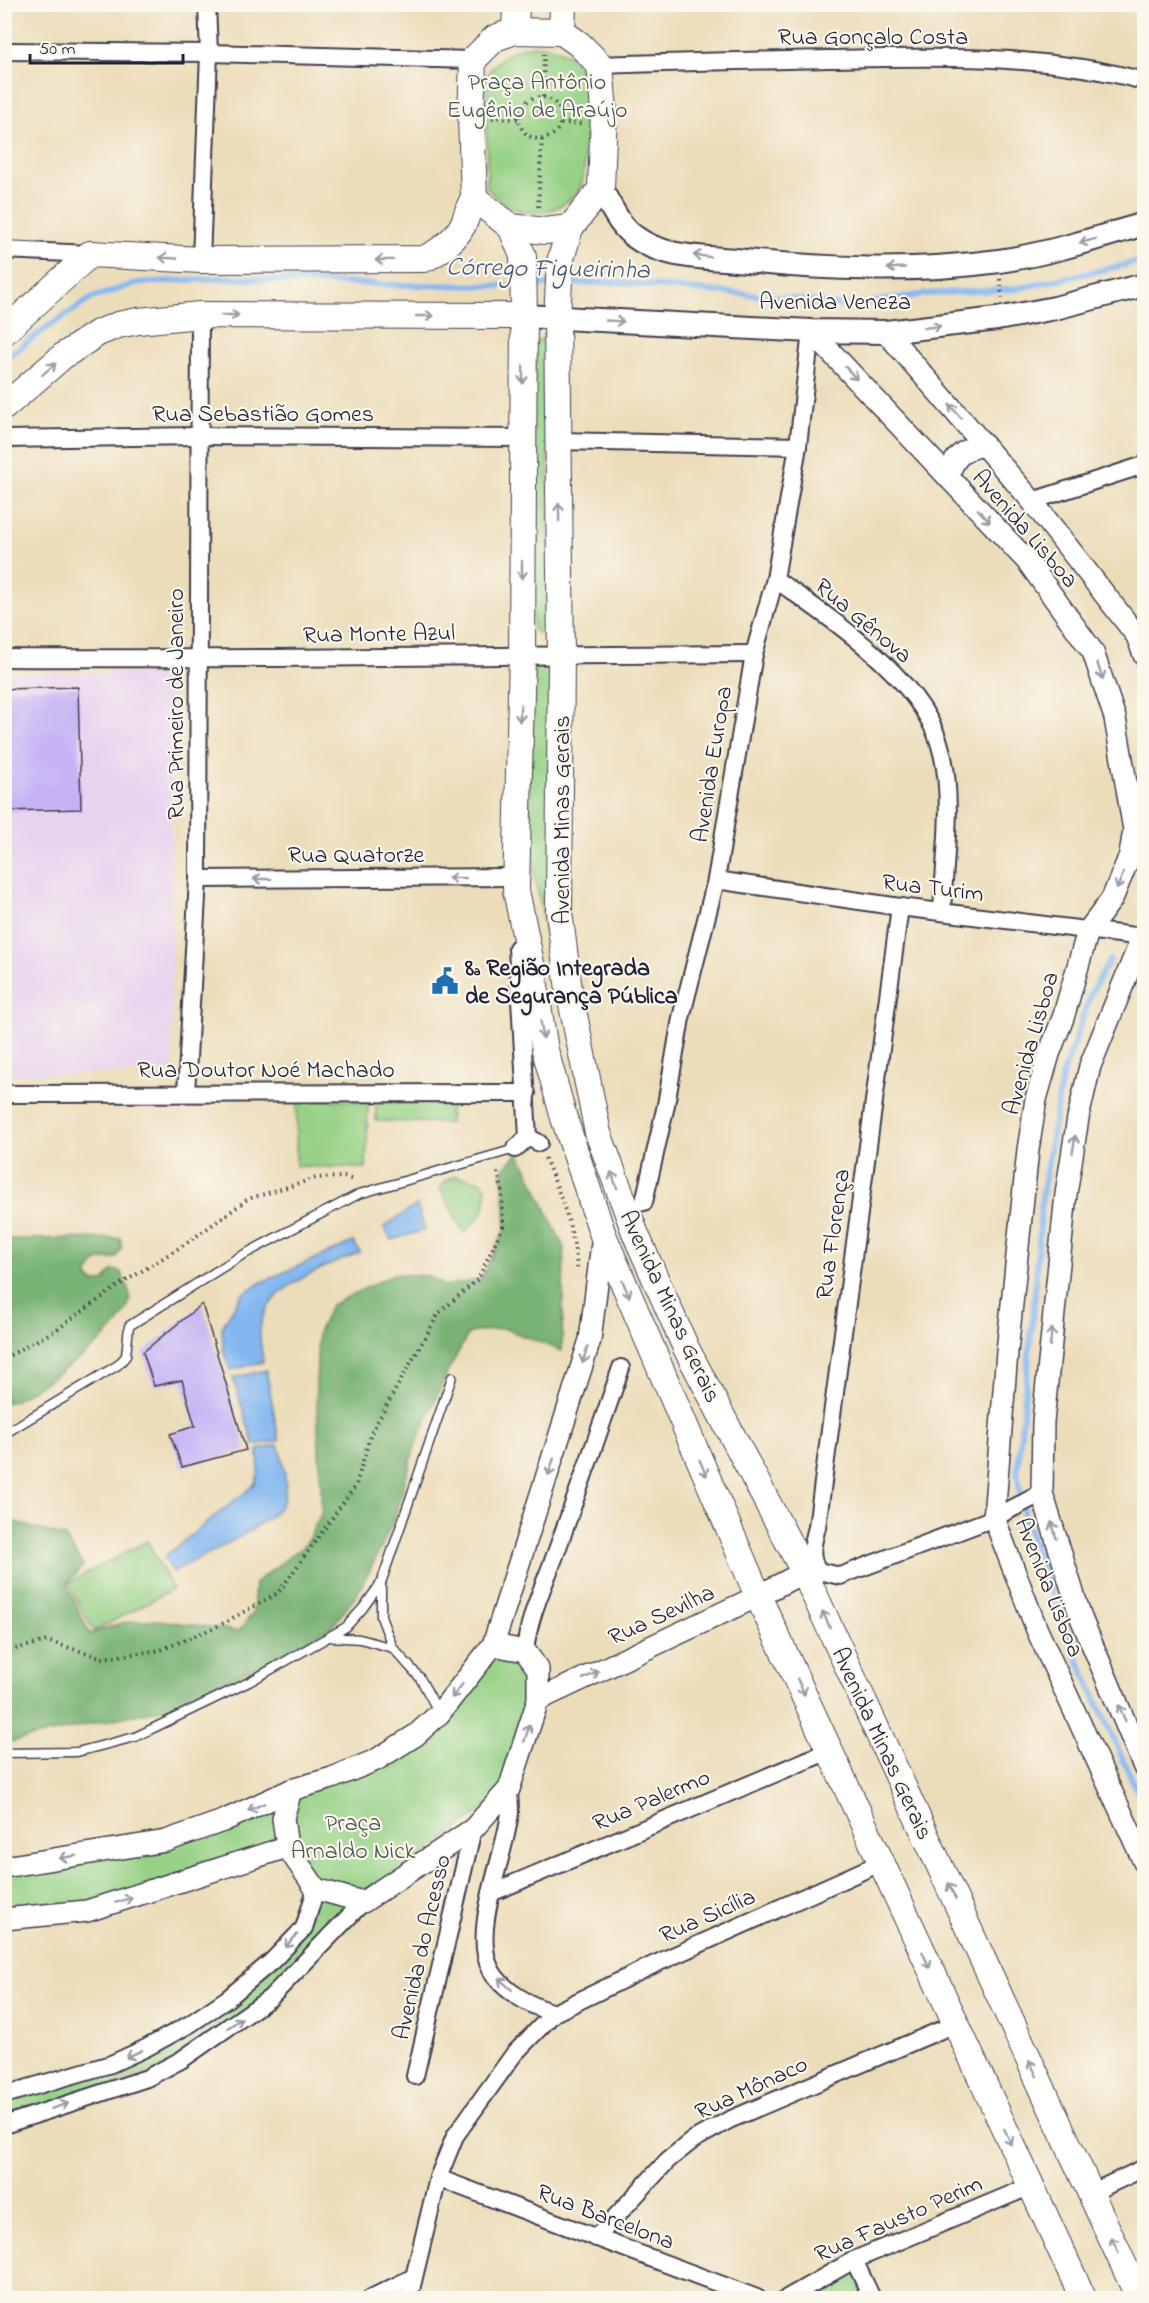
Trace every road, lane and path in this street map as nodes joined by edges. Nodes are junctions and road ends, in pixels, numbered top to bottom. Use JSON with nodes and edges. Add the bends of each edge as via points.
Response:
{"nodes":[{"id":1,"x":207,"y":4,"type":"edge"},
{"id":2,"x":516,"y":4,"type":"edge"},
{"id":3,"x":563,"y":4,"type":"edge"},
{"id":4,"x":515,"y":31,"type":"junction"},
{"id":5,"x":562,"y":32,"type":"junction"},
{"id":6,"x":544,"y":50,"type":"dead end"},
{"id":7,"x":4,"y":51,"type":"edge"},
{"id":8,"x":209,"y":53,"type":"junction"},
{"id":9,"x":473,"y":60,"type":"junction"},
{"id":10,"x":600,"y":65,"type":"junction"},
{"id":11,"x":1144,"y":81,"type":"edge"},
{"id":12,"x":543,"y":97,"type":"junction"},
{"id":13,"x":490,"y":118,"type":"dead end"},
{"id":14,"x":519,"y":119,"type":"junction"},
{"id":15,"x":561,"y":123,"type":"junction"},
{"id":16,"x":592,"y":125,"type":"dead end"},
{"id":17,"x":542,"y":139,"type":"junction"},
{"id":18,"x":601,"y":189,"type":"junction"},
{"id":19,"x":474,"y":198,"type":"junction"},
{"id":20,"x":537,"y":218,"type":"dead end"},
{"id":21,"x":1144,"y":224,"type":"edge"},
{"id":22,"x":511,"y":227,"type":"junction"},
{"id":23,"x":570,"y":228,"type":"junction"},
{"id":24,"x":4,"y":250,"type":"edge"},
{"id":25,"x":90,"y":254,"type":"junction"},
{"id":26,"x":201,"y":260,"type":"junction"},
{"id":27,"x":998,"y":261,"type":"junction"},
{"id":28,"x":1144,"y":285,"type":"edge"},
{"id":29,"x":200,"y":315,"type":"junction"},
{"id":30,"x":524,"y":316,"type":"junction"},
{"id":31,"x":1004,"y":317,"type":"junction"},
{"id":32,"x":557,"y":318,"type":"junction"},
{"id":33,"x":811,"y":331,"type":"junction"},
{"id":34,"x":4,"y":332,"type":"edge"},
{"id":35,"x":886,"y":332,"type":"junction"},
{"id":36,"x":4,"y":407,"type":"edge"},
{"id":37,"x":198,"y":436,"type":"junction"},
{"id":38,"x":522,"y":438,"type":"junction"},
{"id":39,"x":4,"y":439,"type":"edge"},
{"id":40,"x":558,"y":441,"type":"junction"},
{"id":41,"x":984,"y":445,"type":"junction"},
{"id":42,"x":798,"y":446,"type":"junction"},
{"id":43,"x":1144,"y":465,"type":"edge"},
{"id":44,"x":948,"y":477,"type":"junction"},
{"id":45,"x":1032,"y":501,"type":"junction"},
{"id":46,"x":775,"y":579,"type":"junction"},
{"id":47,"x":1142,"y":641,"type":"edge"},
{"id":48,"x":522,"y":654,"type":"junction"},
{"id":49,"x":754,"y":654,"type":"junction"},
{"id":50,"x":561,"y":655,"type":"junction"},
{"id":51,"x":4,"y":658,"type":"edge"},
{"id":52,"x":199,"y":660,"type":"junction"},
{"id":53,"x":1139,"y":829,"type":"edge"},
{"id":54,"x":198,"y":879,"type":"junction"},
{"id":55,"x":716,"y":880,"type":"junction"},
{"id":56,"x":515,"y":884,"type":"junction"},
{"id":57,"x":900,"y":908,"type":"junction"},
{"id":58,"x":942,"y":912,"type":"junction"},
{"id":59,"x":1088,"y":931,"type":"junction"},
{"id":60,"x":1144,"y":935,"type":"edge"},
{"id":61,"x":186,"y":1092,"type":"junction"},
{"id":62,"x":527,"y":1093,"type":"junction"},
{"id":63,"x":4,"y":1094,"type":"edge"},
{"id":64,"x":534,"y":1140,"type":"junction"},
{"id":65,"x":515,"y":1149,"type":"joint"},
{"id":66,"x":495,"y":1155,"type":"junction"},
{"id":67,"x":377,"y":1189,"type":"junction"},
{"id":68,"x":644,"y":1202,"type":"dead end"},
{"id":69,"x":603,"y":1235,"type":"junction"},
{"id":70,"x":577,"y":1274,"type":"dead end"},
{"id":71,"x":4,"y":1356,"type":"edge"},
{"id":72,"x":621,"y":1368,"type":"dead end"},
{"id":73,"x":452,"y":1377,"type":"dead end"},
{"id":74,"x":4,"y":1434,"type":"edge"},
{"id":75,"x":1042,"y":1492,"type":"junction"},
{"id":76,"x":994,"y":1518,"type":"junction"},
{"id":77,"x":810,"y":1569,"type":"junction"},
{"id":78,"x":381,"y":1583,"type":"junction"},
{"id":79,"x":758,"y":1596,"type":"junction"},
{"id":80,"x":328,"y":1637,"type":"junction"},
{"id":81,"x":493,"y":1645,"type":"junction"},
{"id":82,"x":393,"y":1648,"type":"junction"},
{"id":83,"x":525,"y":1651,"type":"junction"},
{"id":84,"x":4,"y":1652,"type":"edge"},
{"id":85,"x":538,"y":1700,"type":"junction"},
{"id":86,"x":439,"y":1714,"type":"junction"},
{"id":87,"x":831,"y":1750,"type":"junction"},
{"id":88,"x":4,"y":1753,"type":"edge"},
{"id":89,"x":1144,"y":1767,"type":"edge"},
{"id":90,"x":509,"y":1789,"type":"junction"},
{"id":91,"x":291,"y":1791,"type":"junction"},
{"id":92,"x":473,"y":1829,"type":"junction"},
{"id":93,"x":287,"y":1847,"type":"junction"},
{"id":94,"x":1144,"y":1862,"type":"edge"},
{"id":95,"x":880,"y":1863,"type":"junction"},
{"id":96,"x":4,"y":1867,"type":"edge"},
{"id":97,"x":316,"y":1889,"type":"junction"},
{"id":98,"x":491,"y":1893,"type":"junction"},
{"id":99,"x":363,"y":1902,"type":"junction"},
{"id":100,"x":4,"y":1919,"type":"edge"},
{"id":101,"x":554,"y":2013,"type":"junction"},
{"id":102,"x":956,"y":2024,"type":"junction"},
{"id":103,"x":415,"y":2076,"type":"dead end"},
{"id":104,"x":4,"y":2095,"type":"edge"},
{"id":105,"x":4,"y":2125,"type":"edge"},
{"id":106,"x":1144,"y":2168,"type":"edge"},
{"id":107,"x":438,"y":2178,"type":"junction"},
{"id":108,"x":1031,"y":2186,"type":"junction"},
{"id":109,"x":1091,"y":2193,"type":"junction"},
{"id":110,"x":596,"y":2238,"type":"junction"},
{"id":111,"x":854,"y":2260,"type":"junction"},
{"id":112,"x":412,"y":2278,"type":"junction"},
{"id":113,"x":371,"y":2298,"type":"edge"},
{"id":114,"x":409,"y":2298,"type":"edge"},
{"id":115,"x":757,"y":2298,"type":"edge"},
{"id":116,"x":787,"y":2298,"type":"edge"},
{"id":117,"x":872,"y":2298,"type":"edge"},
{"id":118,"x":1083,"y":2298,"type":"edge"},
{"id":119,"x":1140,"y":2298,"type":"edge"}],
"edges":[{"from":1,"to":8,"type":"street"},
{"from":2,"to":4,"type":"main road"},
{"from":3,"to":5,"type":"main road"},
{"from":4,"to":5,"type":"main road"},
{"from":4,"to":9,"type":"main road","via":[[495,38]]},
{"from":5,"to":10,"type":"main road"},
{"from":6,"to":12,"type":"path"},
{"from":7,"to":8,"type":"street"},
{"from":8,"to":9,"type":"street"},
{"from":8,"to":26,"type":"street"},
{"from":9,"to":19,"type":"main road"},
{"from":10,"to":11,"type":"street","name":"Rua Gonçalo Costa","via":[[933,57],[1043,63]]},
{"from":10,"to":18,"type":"main road","via":[[604,111]]},
{"from":12,"to":14,"type":"path","via":[[525,102]]},
{"from":12,"to":15,"type":"path","via":[[560,109]]},
{"from":13,"to":14,"type":"path"},
{"from":14,"to":17,"type":"path","via":[[524,132]]},
{"from":15,"to":16,"type":"path"},
{"from":15,"to":17,"type":"path","via":[[554,134]]},
{"from":17,"to":20,"type":"path"},
{"from":18,"to":23,"type":"main road"},
{"from":27,"to":18,"type":"main road","name":"Avenida Veneza","one_way":true,"via":[[869,270],[667,252],[653,248],[625,228]]},
{"from":19,"to":22,"type":"main road"},
{"from":19,"to":26,"type":"main road","one_way":true,"via":[[465,223],[437,253],[424,259]]},
{"from":21,"to":27,"type":"main road","name":"Avenida Veneza","one_way":true},
{"from":22,"to":23,"type":"main road","via":[[544,231]]},
{"from":22,"to":30,"type":"main road","name":"Avenida Minas Gerais","via":[[523,256]]},
{"from":23,"to":32,"type":"main road","name":"Avenida Minas Gerais","via":[[560,262]]},
{"from":24,"to":25,"type":"street"},
{"from":26,"to":25,"type":"main road","one_way":true},
{"from":25,"to":34,"type":"main road"},
{"from":27,"to":31,"type":"path"},
{"from":28,"to":31,"type":"main road","name":"Avenida Veneza"},
{"from":29,"to":30,"type":"main road","one_way":true},
{"from":36,"to":29,"type":"main road","one_way":true,"via":[[63,356],[98,333],[138,321]]},
{"from":29,"to":37,"type":"street","name":"Rua Primeiro de Janeiro"},
{"from":30,"to":32,"type":"main road","name":"Avenida Veneza"},
{"from":30,"to":38,"type":"main road","name":"Avenida Minas Gerais","one_way":true},
{"from":35,"to":31,"type":"main road","name":"Avenida Veneza","one_way":true},
{"from":32,"to":33,"type":"main road","name":"Avenida Veneza","one_way":true},
{"from":32,"to":40,"type":"main road","name":"Avenida Minas Gerais"},
{"from":33,"to":35,"type":"main road","name":"Avenida Veneza"},
{"from":33,"to":42,"type":"street","name":"Avenida Europa"},
{"from":33,"to":44,"type":"street","name":"Avenida Lisboa","one_way":true},
{"from":41,"to":35,"type":"street","name":"Avenida Lisboa","one_way":true},
{"from":37,"to":38,"type":"street","name":"Rua Sebastião Gomes"},
{"from":37,"to":39,"type":"street","name":"Rua Sebastião Gomes"},
{"from":37,"to":52,"type":"street","name":"Rua Primeiro de Janeiro"},
{"from":38,"to":48,"type":"main road","name":"Avenida Minas Gerais","one_way":true},
{"from":40,"to":42,"type":"street"},
{"from":50,"to":40,"type":"main road","name":"Avenida Minas Gerais","one_way":true},
{"from":41,"to":44,"type":"street","via":[[969,448],[956,457]]},
{"from":41,"to":45,"type":"street","name":"Avenida Lisboa"},
{"from":42,"to":46,"type":"street","name":"Avenida Europa"},
{"from":43,"to":45,"type":"street"},
{"from":44,"to":53,"type":"street","name":"Avenida Lisboa","one_way":true,"via":[[1028,562],[1093,652],[1115,718]]},
{"from":45,"to":47,"type":"street","name":"Avenida Lisboa"},
{"from":46,"to":49,"type":"street","name":"Avenida Europa"},
{"from":46,"to":58,"type":"street","name":"Rua Gênova","via":[[875,655],[909,690],[932,726],[942,751],[947,783]]},
{"from":48,"to":50,"type":"street","name":"Rua Monte Azul"},
{"from":48,"to":52,"type":"street","name":"Rua Monte Azul"},
{"from":48,"to":56,"type":"main road","name":"Avenida Minas Gerais","one_way":true},
{"from":49,"to":50,"type":"street","name":"Rua Monte Azul"},
{"from":49,"to":55,"type":"street","name":"Avenida Europa"},
{"from":77,"to":50,"type":"main road","name":"Avenida Minas Gerais","one_way":true,"via":[[686,1348],[636,1235],[598,1133],[569,990],[559,911]]},
{"from":51,"to":52,"type":"street","name":"Rua Monte Azul"},
{"from":52,"to":54,"type":"street","name":"Rua Primeiro de Janeiro"},
{"from":53,"to":59,"type":"street","name":"Avenida Lisboa","one_way":true,"via":[[1112,899]]},
{"from":56,"to":54,"type":"street","name":"Rua Quatorze","one_way":true},
{"from":54,"to":61,"type":"street","name":"Rua Primeiro de Janeiro"},
{"from":55,"to":57,"type":"street","name":"Rua Turim"},
{"from":55,"to":68,"type":"street","name":"Avenida Europa","via":[[681,1018]]},
{"from":56,"to":62,"type":"street","name":"Avenida Minas Gerais"},
{"from":56,"to":69,"type":"main road","name":"Avenida Minas Gerais","one_way":true,"via":[[545,1050]]},
{"from":57,"to":58,"type":"street","name":"Rua Turim"},
{"from":57,"to":77,"type":"street","name":"Rua Florença"},
{"from":58,"to":59,"type":"street","name":"Rua Turim"},
{"from":59,"to":60,"type":"street","name":"Rua Turim"},
{"from":59,"to":76,"type":"street","name":"Avenida Lisboa","via":[[1049,1054],[1028,1150]]},
{"from":75,"to":60,"type":"street","name":"Avenida Lisboa","one_way":true,"via":[[1043,1422],[1066,1194],[1078,1118],[1090,1066]]},
{"from":61,"to":62,"type":"street","name":"Rua Doutor Noé Machado"},
{"from":61,"to":63,"type":"street","name":"Rua Doutor Noé Machado"},
{"from":62,"to":64,"type":"street","name":"Avenida Minas Gerais"},
{"from":64,"to":65,"type":"street"},
{"from":64,"to":70,"type":"path","via":[[569,1223]]},
{"from":65,"to":66,"type":"lane"},
{"from":66,"to":67,"type":"lane"},
{"from":66,"to":84,"type":"path","via":[[502,1190],[502,1226],[478,1279],[439,1313],[371,1433],[356,1485],[278,1593],[220,1625],[161,1650],[103,1658],[47,1641]]},
{"from":67,"to":71,"type":"path","via":[[344,1177],[316,1178],[248,1198],[56,1330]]},
{"from":67,"to":74,"type":"lane","via":[[358,1194],[239,1257],[137,1320],[129,1326],[126,1356],[118,1365]]},
{"from":69,"to":79,"type":"main road","name":"Avenida Minas Gerais","one_way":true},
{"from":69,"to":81,"type":"street","one_way":true,"via":[[590,1340]]},
{"from":72,"to":83,"type":"street","via":[[536,1602]]},
{"from":73,"to":78,"type":"lane"},
{"from":75,"to":76,"type":"street"},
{"from":89,"to":75,"type":"street","name":"Avenida Lisboa","one_way":true,"via":[[1081,1618]]},
{"from":76,"to":77,"type":"street","via":[[840,1576]]},
{"from":76,"to":94,"type":"street","name":"Avenida Lisboa","via":[[1037,1630]]},
{"from":77,"to":79,"type":"street","name":"Rua Sevilha"},
{"from":109,"to":77,"type":"main road","name":"Avenida Minas Gerais","one_way":true},
{"from":78,"to":80,"type":"lane","via":[[345,1627]]},
{"from":78,"to":82,"type":"lane","via":[[381,1617]]},
{"from":85,"to":79,"type":"street","name":"Rua Sevilha","one_way":true},
{"from":79,"to":87,"type":"main road","name":"Avenida Minas Gerais","one_way":true},
{"from":80,"to":82,"type":"lane","via":[[360,1639]]},
{"from":80,"to":88,"type":"lane","via":[[249,1682],[135,1737],[77,1752]]},
{"from":81,"to":83,"type":"street"},
{"from":81,"to":86,"type":"street","one_way":true},
{"from":82,"to":86,"type":"lane","via":[[420,1678]]},
{"from":83,"to":85,"type":"street","via":[[538,1669]]},
{"from":90,"to":85,"type":"street","one_way":true},
{"from":86,"to":91,"type":"street","via":[[416,1735],[376,1760]]},
{"from":87,"to":95,"type":"main road","name":"Avenida Minas Gerais"},
{"from":87,"to":98,"type":"street","name":"Rua Palermo"},
{"from":90,"to":92,"type":"street"},
{"from":90,"to":98,"type":"street","via":[[510,1813]]},
{"from":91,"to":93,"type":"street","via":[[283,1818]]},
{"from":91,"to":96,"type":"street","one_way":true,"via":[[223,1821],[166,1840]]},
{"from":92,"to":99,"type":"street"},
{"from":92,"to":103,"type":"street","name":"Avenida do Acesso"},
{"from":93,"to":97,"type":"street"},
{"from":100,"to":93,"type":"street","one_way":true,"via":[[87,1911]]},
{"from":95,"to":101,"type":"street","name":"Rua Sicília"},
{"from":95,"to":102,"type":"main road","name":"Avenida Minas Gerais","one_way":true},
{"from":97,"to":99,"type":"street"},
{"from":97,"to":104,"type":"street","one_way":true,"via":[[304,1928],[272,1961],[218,2005],[111,2064]]},
{"from":101,"to":98,"type":"street","one_way":true,"via":[[526,2002],[490,1969],[485,1939]]},
{"from":105,"to":99,"type":"street","one_way":true,"via":[[147,2078],[181,2060],[270,1998]]},
{"from":101,"to":107,"type":"street","name":"Rua Sicília","via":[[514,2054],[455,2136]]},
{"from":102,"to":108,"type":"main road","name":"Avenida Minas Gerais","one_way":true},
{"from":102,"to":110,"type":"street","name":"Rua Mônaco","via":[[729,2120],[693,2140],[668,2160]]},
{"from":106,"to":109,"type":"street"},
{"from":107,"to":110,"type":"street","name":"Rua Barcelona"},
{"from":107,"to":112,"type":"street","name":"Rua Sicília"},
{"from":108,"to":111,"type":"street","name":"Rua Fausto Perim"},
{"from":108,"to":118,"type":"main road","name":"Avenida Minas Gerais"},
{"from":119,"to":109,"type":"main road","name":"Avenida Minas Gerais","one_way":true},
{"from":110,"to":115,"type":"street","name":"Rua Barcelona"},
{"from":111,"to":116,"type":"street","name":"Rua Fausto Perim"},
{"from":111,"to":117,"type":"street"},
{"from":112,"to":113,"type":"street"},
{"from":112,"to":114,"type":"street","name":"Rua Sicília"}]}
